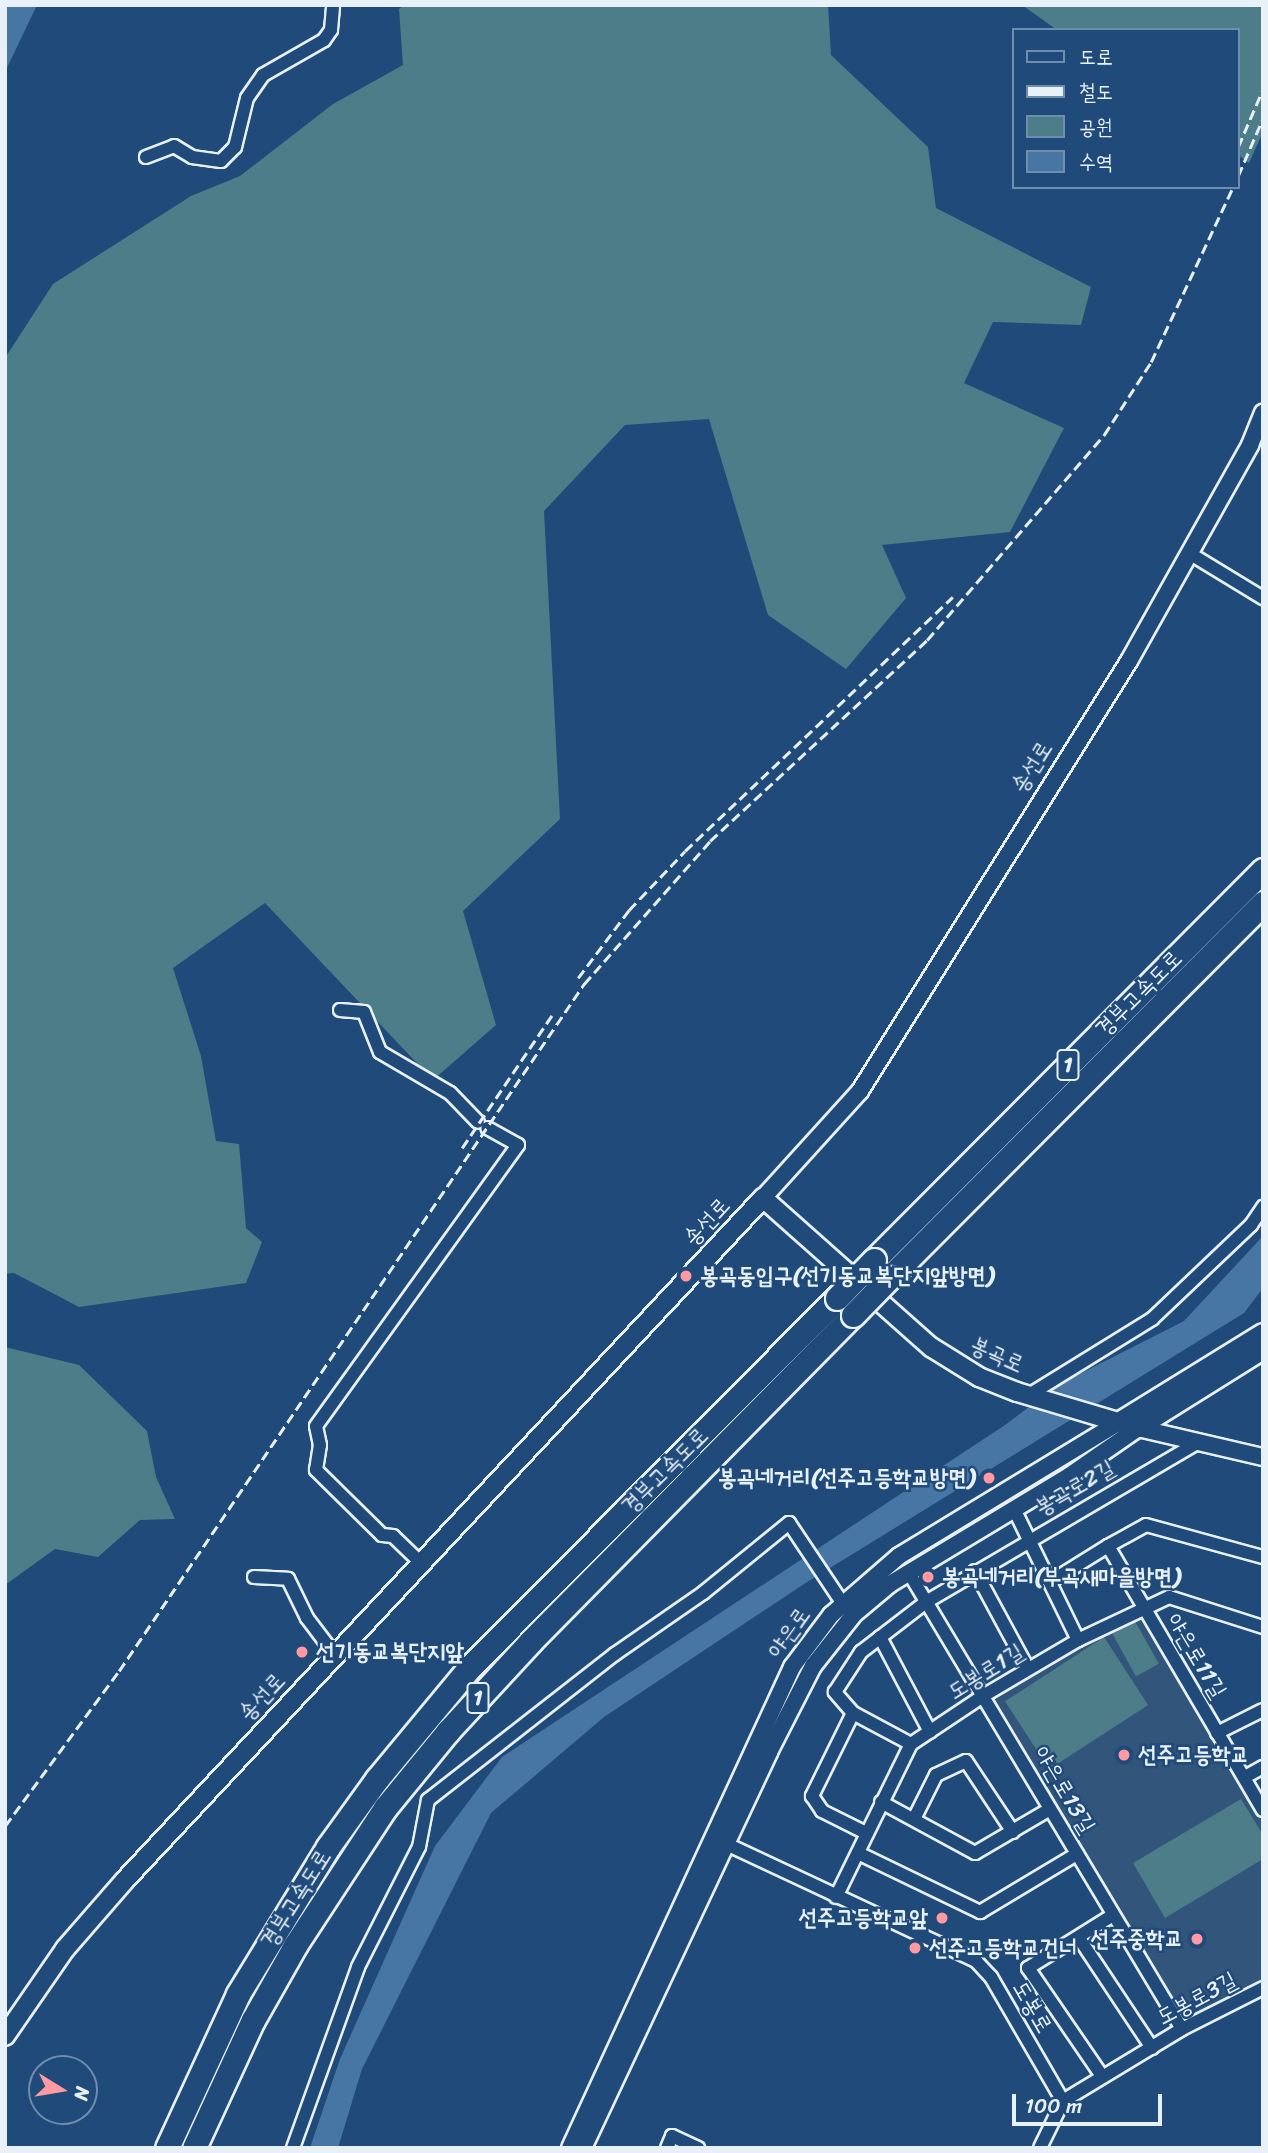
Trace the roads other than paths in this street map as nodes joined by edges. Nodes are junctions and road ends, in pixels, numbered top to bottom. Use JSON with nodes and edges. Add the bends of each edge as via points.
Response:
{"nodes":[{"id":1,"x":333,"y":5,"type":"edge"},
{"id":2,"x":146,"y":157,"type":"dead end"},
{"id":3,"x":1263,"y":412,"type":"edge"},
{"id":4,"x":1189,"y":553,"type":"junction"},
{"id":5,"x":1263,"y":598,"type":"edge"},
{"id":6,"x":1263,"y":870,"type":"edge"},
{"id":7,"x":1263,"y":903,"type":"edge"},
{"id":8,"x":340,"y":1010,"type":"dead end"},
{"id":9,"x":763,"y":1198,"type":"junction"},
{"id":10,"x":1263,"y":1206,"type":"edge"},
{"id":11,"x":1263,"y":1333,"type":"edge"},
{"id":12,"x":1263,"y":1350,"type":"edge"},
{"id":13,"x":1029,"y":1395,"type":"junction"},
{"id":14,"x":1119,"y":1422,"type":"junction"},
{"id":15,"x":1138,"y":1428,"type":"junction"},
{"id":16,"x":1197,"y":1443,"type":"junction"},
{"id":17,"x":1263,"y":1457,"type":"edge"},
{"id":18,"x":1014,"y":1509,"type":"junction"},
{"id":19,"x":1028,"y":1538,"type":"junction"},
{"id":20,"x":1108,"y":1546,"type":"junction"},
{"id":21,"x":1263,"y":1557,"type":"edge"},
{"id":22,"x":422,"y":1564,"type":"junction"},
{"id":23,"x":975,"y":1572,"type":"junction"},
{"id":24,"x":909,"y":1573,"type":"junction"},
{"id":25,"x":254,"y":1577,"type":"dead end"},
{"id":26,"x":1050,"y":1583,"type":"junction"},
{"id":27,"x":926,"y":1602,"type":"junction"},
{"id":28,"x":844,"y":1604,"type":"junction"},
{"id":29,"x":1142,"y":1607,"type":"junction"},
{"id":30,"x":1263,"y":1627,"type":"edge"},
{"id":31,"x":880,"y":1637,"type":"junction"},
{"id":32,"x":1079,"y":1640,"type":"junction"},
{"id":33,"x":335,"y":1655,"type":"junction"},
{"id":34,"x":1028,"y":1669,"type":"junction"},
{"id":35,"x":983,"y":1696,"type":"junction"},
{"id":36,"x":1263,"y":1710,"type":"edge"},
{"id":37,"x":853,"y":1713,"type":"junction"},
{"id":38,"x":930,"y":1732,"type":"junction"},
{"id":39,"x":1217,"y":1733,"type":"junction"},
{"id":40,"x":911,"y":1744,"type":"junction"},
{"id":41,"x":1263,"y":1767,"type":"edge"},
{"id":42,"x":1245,"y":1777,"type":"junction"},
{"id":43,"x":1263,"y":1787,"type":"edge"},
{"id":44,"x":881,"y":1802,"type":"junction"},
{"id":45,"x":1050,"y":1809,"type":"junction"},
{"id":46,"x":1263,"y":1810,"type":"edge"},
{"id":47,"x":915,"y":1817,"type":"junction"},
{"id":48,"x":1013,"y":1832,"type":"junction"},
{"id":49,"x":866,"y":1833,"type":"junction"},
{"id":50,"x":720,"y":1841,"type":"junction"},
{"id":51,"x":858,"y":1853,"type":"junction"},
{"id":52,"x":1077,"y":1854,"type":"junction"},
{"id":53,"x":836,"y":1897,"type":"junction"},
{"id":54,"x":1113,"y":1914,"type":"junction"},
{"id":55,"x":1079,"y":1938,"type":"junction"},
{"id":56,"x":1263,"y":1988,"type":"edge"},
{"id":57,"x":1182,"y":2029,"type":"junction"},
{"id":58,"x":5,"y":2036,"type":"edge"},
{"id":59,"x":1152,"y":2048,"type":"junction"},
{"id":60,"x":1102,"y":2076,"type":"junction"},
{"id":61,"x":1063,"y":2101,"type":"junction"},
{"id":62,"x":167,"y":2148,"type":"edge"},
{"id":63,"x":194,"y":2148,"type":"edge"},
{"id":64,"x":293,"y":2148,"type":"edge"},
{"id":65,"x":570,"y":2148,"type":"edge"},
{"id":66,"x":583,"y":2148,"type":"edge"},
{"id":67,"x":667,"y":2148,"type":"edge"},
{"id":68,"x":698,"y":2148,"type":"edge"},
{"id":69,"x":1040,"y":2148,"type":"edge"}],
"edges":[{"from":1,"to":2,"type":"street","via":[[331,30],[324,40],[263,75],[247,98],[235,147],[221,161],[192,157],[174,146]]},
{"from":3,"to":4,"type":"street","name":"송선로"},
{"from":4,"to":5,"type":"street"},
{"from":4,"to":9,"type":"street","name":"송선로","via":[[1129,661],[860,1091]]},
{"from":6,"to":62,"type":"highway","name":"경부고속도로","number":"1","bridge":true,"via":[[469,1668],[377,1779],[320,1859],[238,1994]]},
{"from":7,"to":63,"type":"highway","name":"경부고속도로","number":"1","bridge":true,"via":[[530,1642],[448,1731],[385,1808],[290,1955],[253,2020]]},
{"from":8,"to":22,"type":"street","via":[[364,1013],[380,1052],[450,1093],[483,1125],[517,1145],[316,1426],[320,1445],[316,1470],[382,1535],[393,1536]]},
{"from":9,"to":13,"type":"main road","name":"봉곡로","via":[[931,1347],[979,1377]]},
{"from":9,"to":22,"type":"main road","name":"송선로"},
{"from":10,"to":13,"type":"street","via":[[1251,1226],[1152,1319]]},
{"from":11,"to":14,"type":"main road","name":"야은로"},
{"from":12,"to":15,"type":"main road","name":"야은로"},
{"from":13,"to":14,"type":"main road","name":"봉곡로"},
{"from":14,"to":15,"type":"main road","name":"봉곡로"},
{"from":14,"to":28,"type":"street","name":"야은로","via":[[899,1556]]},
{"from":15,"to":16,"type":"street","name":"봉곡로"},
{"from":15,"to":18,"type":"street","name":"야은로"},
{"from":16,"to":17,"type":"street","name":"봉곡로"},
{"from":16,"to":19,"type":"street","name":"봉곡로2길"},
{"from":18,"to":19,"type":"street"},
{"from":18,"to":24,"type":"street","name":"야은로"},
{"from":19,"to":23,"type":"street","name":"봉곡로2길"},
{"from":19,"to":26,"type":"street"},
{"from":20,"to":21,"type":"street","via":[[1146,1525]]},
{"from":20,"to":26,"type":"street"},
{"from":20,"to":29,"type":"street","name":"야은로11길"},
{"from":22,"to":33,"type":"main road","name":"송선로"},
{"from":23,"to":27,"type":"street","name":"봉곡로2길"},
{"from":23,"to":34,"type":"street"},
{"from":24,"to":27,"type":"street","name":"야은로13길"},
{"from":24,"to":50,"type":"street","name":"야은로","via":[[854,1614],[813,1666]]},
{"from":25,"to":33,"type":"street","via":[[288,1579],[307,1618]]},
{"from":26,"to":32,"type":"street"},
{"from":27,"to":31,"type":"street","name":"봉곡로2길"},
{"from":27,"to":35,"type":"street","name":"야은로13길"},
{"from":28,"to":50,"type":"street","name":"야은로","via":[[792,1667]]},
{"from":28,"to":64,"type":"street","via":[[789,1523],[428,1800],[419,1847],[358,1967]]},
{"from":29,"to":30,"type":"street","name":"도봉로1길","via":[[1169,1597]]},
{"from":29,"to":32,"type":"street","name":"도봉로1길"},
{"from":29,"to":39,"type":"street","name":"야은로11길"},
{"from":31,"to":37,"type":"street","name":"봉곡로2길","via":[[861,1652],[835,1692]]},
{"from":31,"to":38,"type":"street"},
{"from":32,"to":34,"type":"street","name":"도봉로1길"},
{"from":33,"to":58,"type":"main road","name":"송선로","via":[[95,1913]]},
{"from":34,"to":35,"type":"street","name":"도봉로1길"},
{"from":35,"to":38,"type":"street","name":"도봉로1길"},
{"from":35,"to":45,"type":"street","name":"야은로13길"},
{"from":36,"to":39,"type":"street"},
{"from":37,"to":40,"type":"street"},
{"from":37,"to":49,"type":"street","via":[[812,1796],[822,1811]]},
{"from":38,"to":40,"type":"street","name":"도봉로1길"},
{"from":39,"to":42,"type":"street","name":"야은로11길"},
{"from":40,"to":44,"type":"street"},
{"from":41,"to":42,"type":"street"},
{"from":42,"to":43,"type":"street"},
{"from":42,"to":46,"type":"street","name":"야은로11길"},
{"from":44,"to":47,"type":"street"},
{"from":44,"to":49,"type":"street"},
{"from":45,"to":48,"type":"street"},
{"from":45,"to":52,"type":"street","name":"야은로13길"},
{"from":47,"to":48,"type":"street","via":[[975,1853]]},
{"from":47,"to":48,"type":"street","via":[[936,1775],[966,1762]]},
{"from":49,"to":51,"type":"street"},
{"from":50,"to":53,"type":"street","name":"도봉로"},
{"from":50,"to":65,"type":"street","name":"야은로"},
{"from":50,"to":66,"type":"street","name":"야은로"},
{"from":51,"to":52,"type":"street","via":[[980,1912]]},
{"from":51,"to":53,"type":"street"},
{"from":52,"to":54,"type":"street","name":"야은로13길"},
{"from":53,"to":61,"type":"street","name":"도봉로","via":[[976,1961],[991,1977]]},
{"from":54,"to":55,"type":"street"},
{"from":54,"to":57,"type":"street","name":"야은로13길"},
{"from":55,"to":59,"type":"street","name":"도봉로3길"},
{"from":55,"to":60,"type":"street","via":[[1028,1968]]},
{"from":56,"to":57,"type":"street","name":"도봉로3길"},
{"from":57,"to":59,"type":"street","name":"도봉로3길"},
{"from":59,"to":60,"type":"street","name":"도봉로3길"},
{"from":60,"to":61,"type":"street","name":"도봉로3길"},
{"from":61,"to":69,"type":"street"},
{"from":67,"to":68,"type":"street","via":[[672,2136]]}]}
